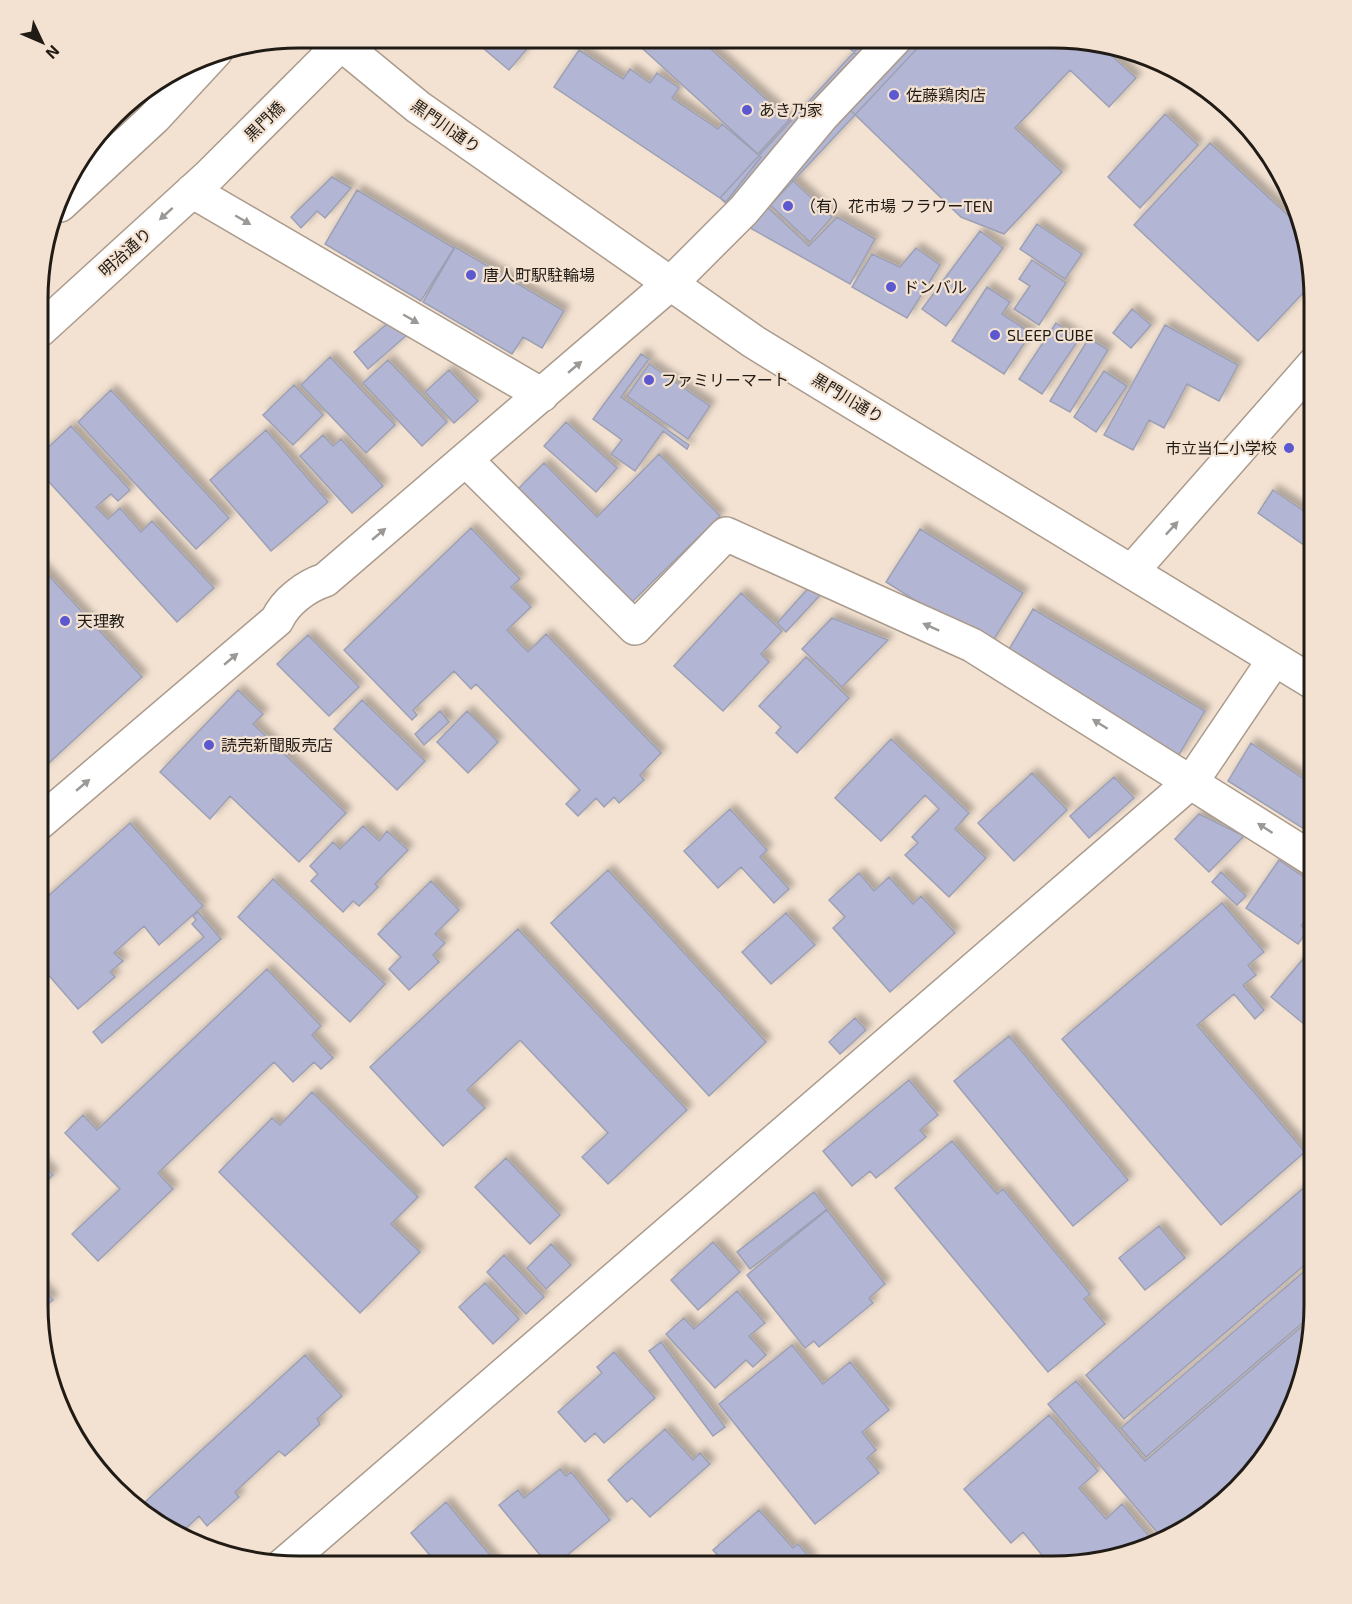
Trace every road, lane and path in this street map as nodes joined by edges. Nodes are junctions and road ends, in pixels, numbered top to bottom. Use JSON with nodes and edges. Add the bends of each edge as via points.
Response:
{"nodes":[{"id":1,"x":335,"y":48,"type":"edge"},
{"id":2,"x":350,"y":48,"type":"edge"},
{"id":3,"x":886,"y":48,"type":"edge"},
{"id":4,"x":200,"y":68,"type":"edge"},
{"id":5,"x":112,"y":141,"type":"edge"},
{"id":6,"x":201,"y":183,"type":"junction"},
{"id":7,"x":74,"y":187,"type":"edge"},
{"id":8,"x":671,"y":283,"type":"junction"},
{"id":9,"x":48,"y":323,"type":"edge"},
{"id":10,"x":1304,"y":375,"type":"edge"},
{"id":11,"x":542,"y":395,"type":"junction"},
{"id":12,"x":466,"y":460,"type":"junction"},
{"id":13,"x":1132,"y":571,"type":"junction"},
{"id":14,"x":1274,"y":660,"type":"junction"},
{"id":15,"x":1304,"y":677,"type":"edge"},
{"id":16,"x":1192,"y":781,"type":"junction"},
{"id":17,"x":48,"y":815,"type":"edge"},
{"id":18,"x":1304,"y":854,"type":"edge"},
{"id":19,"x":294,"y":1556,"type":"edge"}],
"edges":[{"from":1,"to":6,"type":"street","name":"黒門橋"},
{"from":2,"to":8,"type":"street","name":"黒門川通り","via":[[418,107]]},
{"from":3,"to":8,"type":"street","via":[[822,116],[731,224]]},
{"from":4,"to":5,"type":"street","via":[[154,118]]},
{"from":5,"to":7,"type":"street"},
{"from":6,"to":9,"type":"street","name":"明治通り","one_way":true},
{"from":6,"to":11,"type":"street","one_way":true},
{"from":11,"to":8,"type":"street","one_way":true},
{"from":8,"to":13,"type":"street","name":"黒門川通り","via":[[754,342]]},
{"from":13,"to":10,"type":"street","one_way":true},
{"from":11,"to":12,"type":"street"},
{"from":16,"to":12,"type":"street","one_way":true,"via":[[972,645],[726,534],[635,628]]},
{"from":17,"to":12,"type":"street","one_way":true,"via":[[277,620],[281,610],[313,584],[325,580]]},
{"from":13,"to":14,"type":"street","name":"黒門川通り"},
{"from":14,"to":15,"type":"street","name":"黒門川通り"},
{"from":14,"to":16,"type":"street"},
{"from":18,"to":16,"type":"street","one_way":true},
{"from":16,"to":19,"type":"street"}]}
